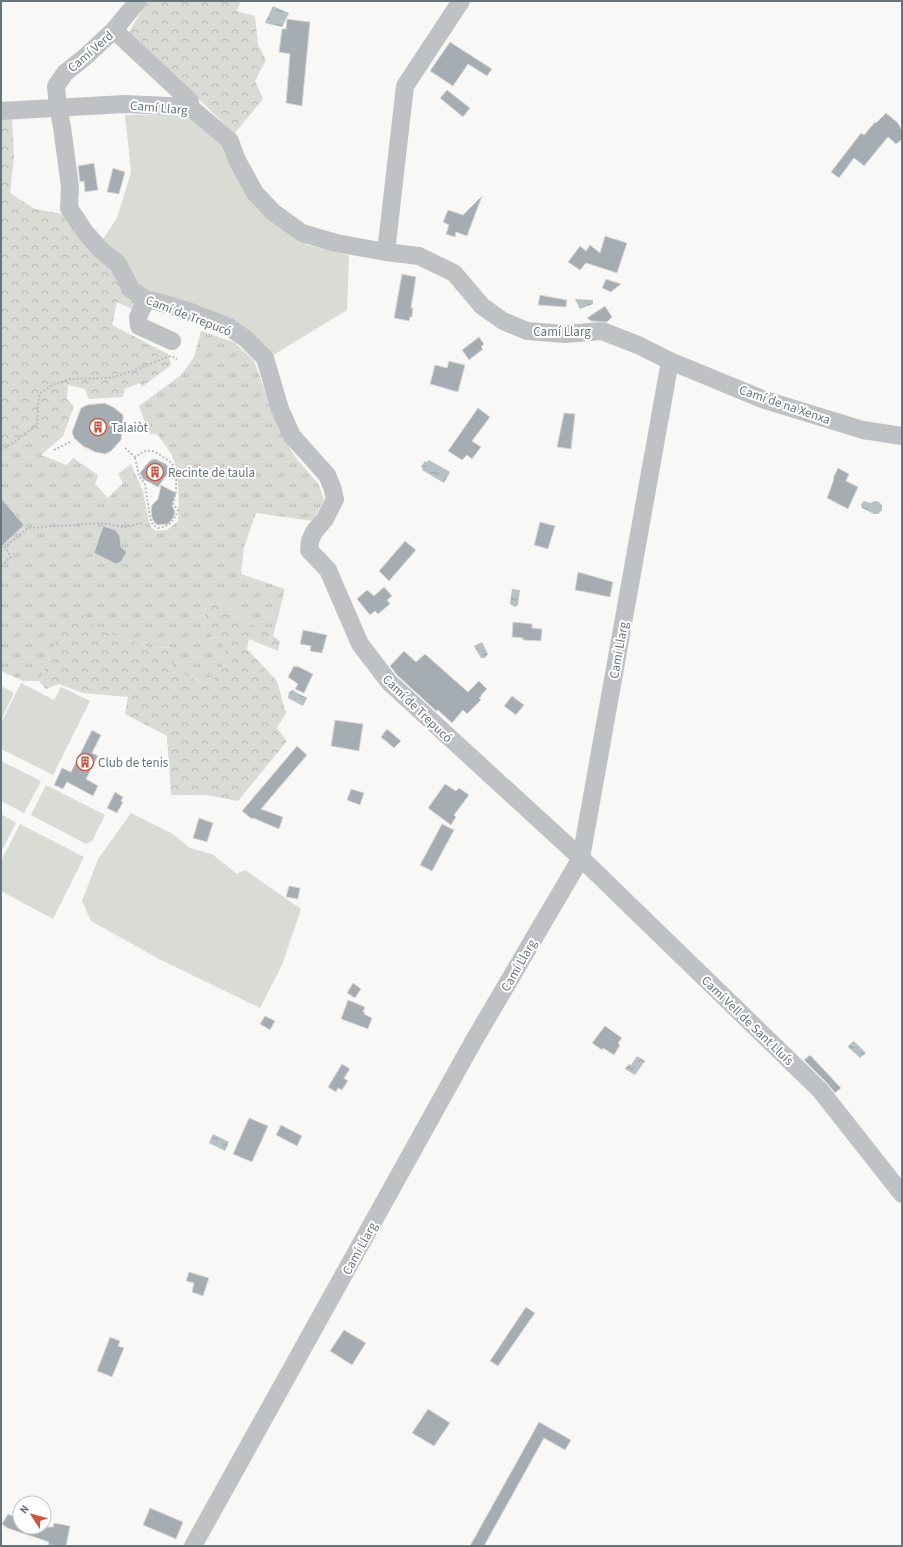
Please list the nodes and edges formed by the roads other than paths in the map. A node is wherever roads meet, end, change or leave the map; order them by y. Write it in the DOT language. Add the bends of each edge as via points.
graph roads {
  1 [pos="138,1"];
  2 [pos="461,1"];
  3 [pos="114,30"];
  4 [pos="58,107"];
  5 [pos="190,107"];
  6 [pos="1,111"];
  7 [pos="386,252"];
  8 [pos="146,300"];
  9 [pos="172,341"];
  10 [pos="670,362"];
  11 [pos="902,436"];
  12 [pos="581,858"];
  13 [pos="902,1194"];
  14 [pos="193,1546"];
  1 -- 3 [label="street, Camí Verd"];
  2 -- 7 [label="street" via="405,86"];
  3 -- 4 [label="street, Camí Verd" via="64,73 56,86"];
  3 -- 5 [label="street" via="190,101"];
  4 -- 5 [label="street, Camí Llarg" via="125,104"];
  4 -- 6 [label="street, Camí Llarg"];
  4 -- 8 [label="street, Camí de Trepucó" via="70,187 69,208 85,232 118,264 131,289"];
  5 -- 7 [label="street, Camí Llarg" via="230,141 255,193 273,212 302,233 336,243"];
  7 -- 10 [label="street, Camí Llarg" via="419,256 454,272 482,306 504,321 527,331 564,334 602,331 638,345"];
  8 -- 9 [label="street" via="138,317 138,326"];
  8 -- 12 [label="street, Camí de Trepucó" via="185,310 229,327 265,358 280,409 292,436 327,475 332,487 335,499 325,519 314,532 309,550 328,570 360,644 389,682"];
  10 -- 11 [label="street, Camí de na Xenxa" via="762,399 863,430"];
  10 -- 12 [label="street, Camí Llarg"];
  12 -- 13 [label="street, Camí Vell de Sant Lluís" via="820,1090"];
  12 -- 14 [label="street, Camí Llarg" via="473,1042"];
}
